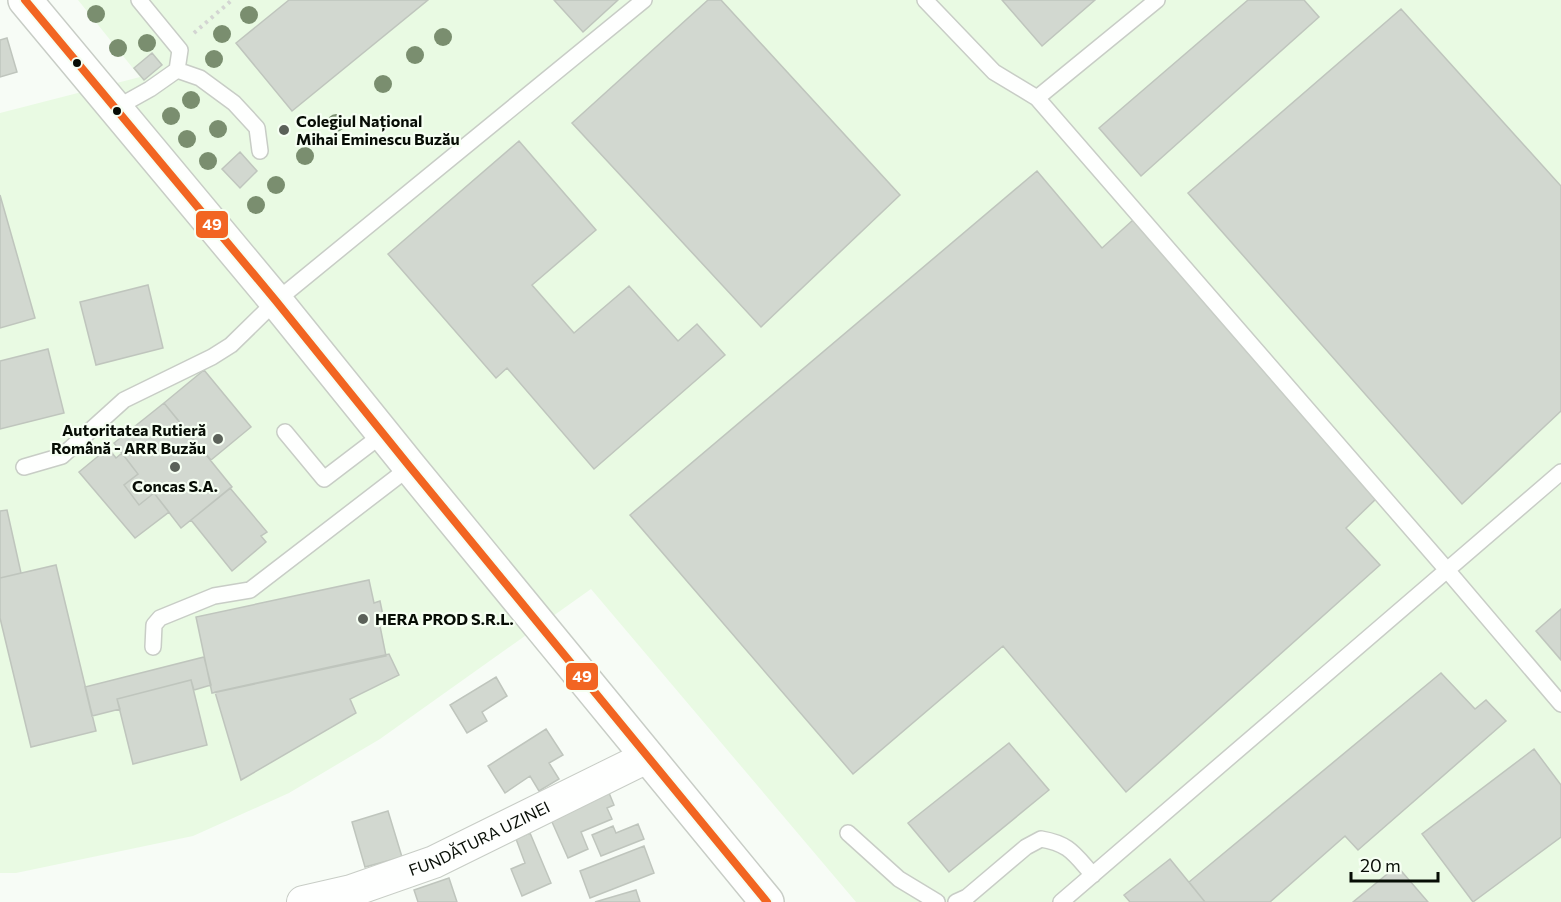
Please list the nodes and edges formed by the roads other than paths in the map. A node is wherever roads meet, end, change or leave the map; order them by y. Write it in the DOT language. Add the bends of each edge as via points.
graph roads {
  1 [pos="25,0"];
  2 [pos="139,0"];
  3 [pos="644,0"];
  4 [pos="925,0"];
  5 [pos="1157,0"];
  6 [pos="180,50"];
  7 [pos="177,70"];
  8 [pos="200,78"];
  9 [pos="1037,98"];
  10 [pos="116,108"];
  11 [pos="260,151"];
  12 [pos="276,301"];
  13 [pos="285,432"];
  14 [pos="383,434"];
  15 [pos="24,467"];
  16 [pos="410,467"];
  17 [pos="1561,472"];
  18 [pos="1447,570"];
  19 [pos="153,647"];
  20 [pos="1561,704"];
  21 [pos="647,757"];
  22 [pos="848,833"];
  23 [pos="1093,875"];
  24 [pos="303,902"];
  25 [pos="767,902"];
  26 [pos="937,902"];
  27 [pos="957,902"];
  28 [pos="1062,902"];
  1 -- 10 [label="main road"];
  2 -- 6 [label="lane"];
  3 -- 12 [label="lane"];
  4 -- 9 [label="lane" via="993,72"];
  5 -- 9 [label="lane"];
  6 -- 7 [label="lane"];
  6 -- 8 [label="lane"];
  7 -- 8 [label="lane"];
  7 -- 10 [label="lane"];
  8 -- 11 [label="lane" via="234,103 257,128"];
  9 -- 18 [label="lane"];
  10 -- 12 [label="main road"];
  12 -- 14 [label="main road"];
  12 -- 15 [label="lane" via="231,345 124,400 62,456"];
  13 -- 14 [label="lane" via="324,479"];
  14 -- 16 [label="main road"];
  16 -- 19 [label="lane" via="250,590 214,596 160,618 154,625"];
  16 -- 21 [label="main road"];
  17 -- 18 [label="lane"];
  18 -- 20 [label="lane"];
  18 -- 23 [label="lane"];
  21 -- 24 [label="street, FUNDĂTURA UZINEI" via="434,862 351,891"];
  21 -- 25 [label="main road"];
  22 -- 26 [label="lane" via="899,879"];
  23 -- 27 [label="lane" via="1068,847 1041,839"];
  23 -- 28 [label="lane"];
}
